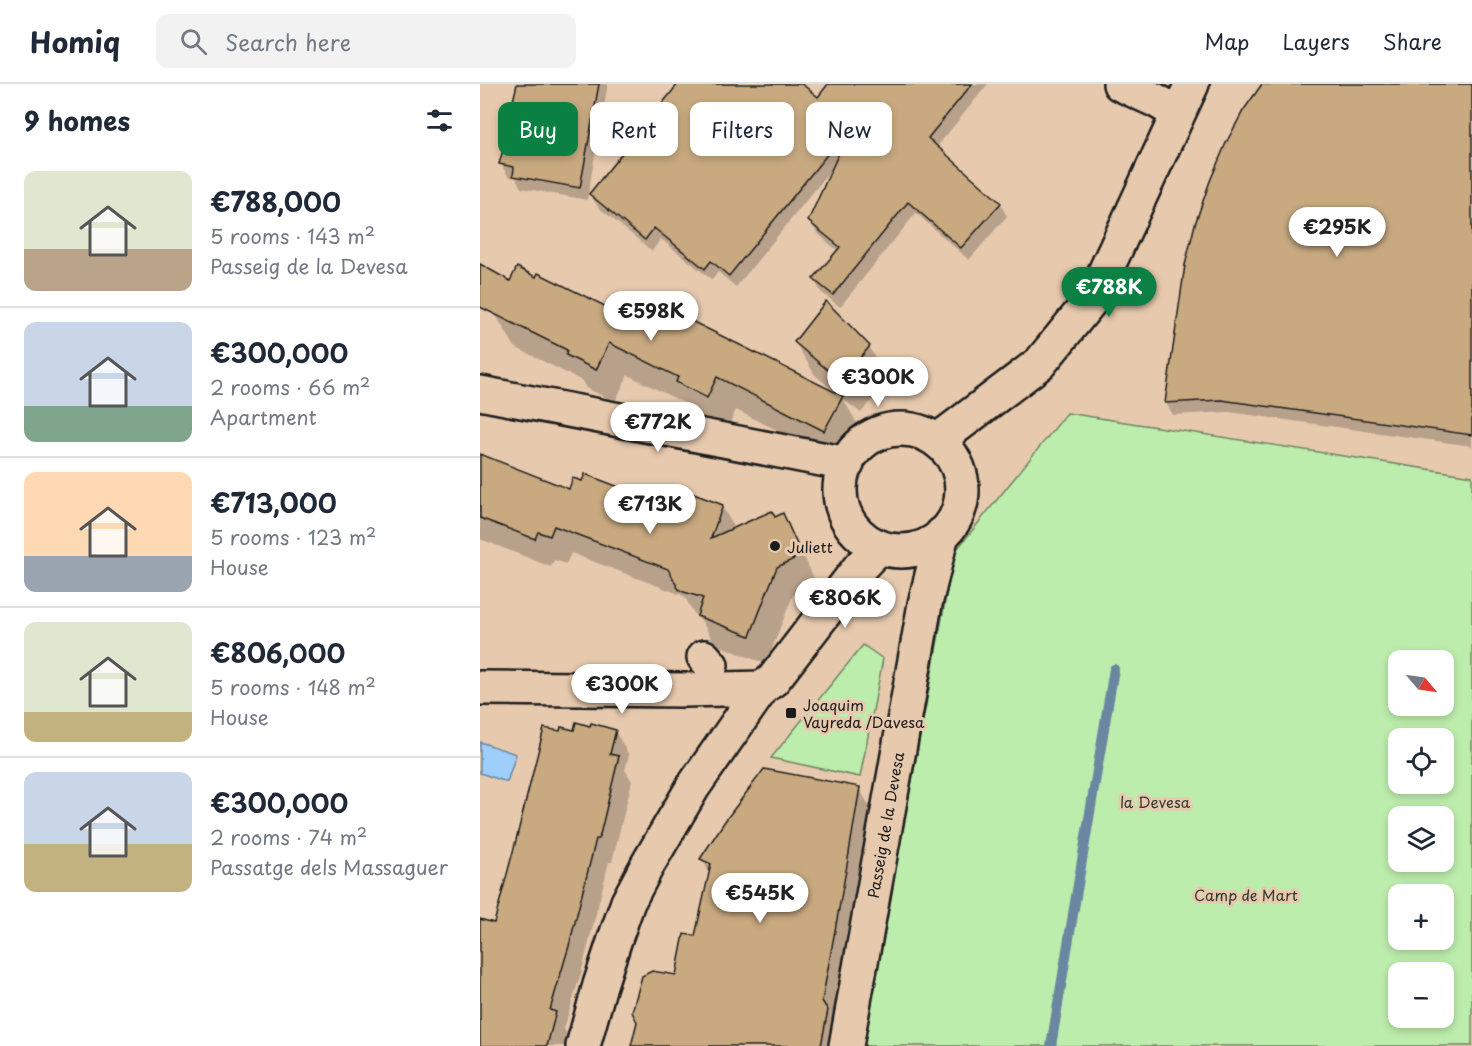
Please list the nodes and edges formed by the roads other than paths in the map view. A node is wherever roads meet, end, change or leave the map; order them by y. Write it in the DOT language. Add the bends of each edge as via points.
graph roads {
  1 [pos="1120,84"];
  2 [pos="1192,84"];
  3 [pos="1178,113"];
  4 [pos="480,393"];
  5 [pos="937,441"];
  6 [pos="847,464"];
  7 [pos="942,534"];
  8 [pos="879,547"];
  9 [pos="480,688"];
  10 [pos="762,688"];
  11 [pos="583,1046"];
  12 [pos="846,1046"];
  1 -- 3 [label="street"];
  2 -- 3 [label="street"];
  3 -- 5 [label="street" via="1093,298 1040,363"];
  4 -- 6 [label="street"];
  5 -- 6 [label="street" via="905,429 880,433 867,439 850,455"];
  5 -- 7 [label="street" via="952,456 962,490 954,520"];
  6 -- 8 [label="street" via="840,489 844,512 854,529"];
  7 -- 8 [label="street" via="920,548 902,551"];
  7 -- 12 [label="street, Passeig de la Devesa" via="925,604"];
  8 -- 10 [label="street" via="773,680"];
  9 -- 10 [label="street"];
  10 -- 11 [label="street" via="693,787 628,902"];
}
